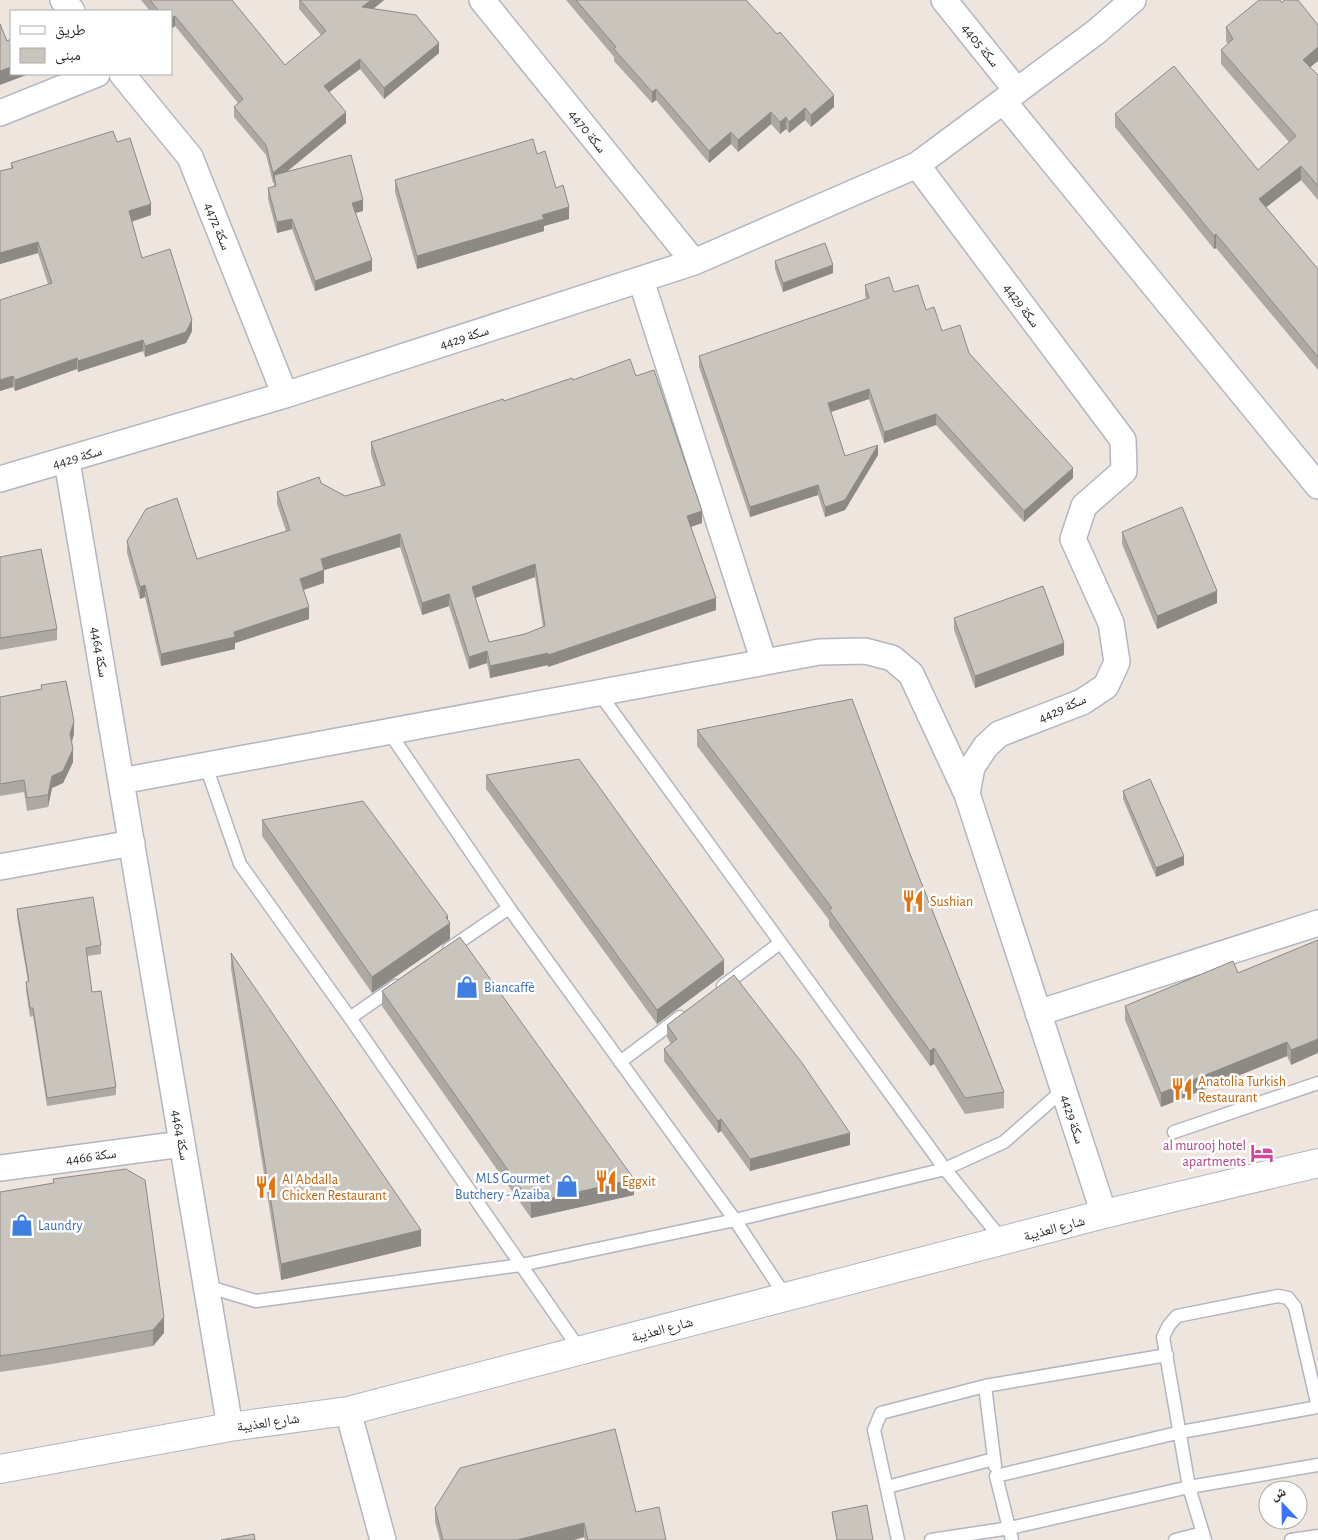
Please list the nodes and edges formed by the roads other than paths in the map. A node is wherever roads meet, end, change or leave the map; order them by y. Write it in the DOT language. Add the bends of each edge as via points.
graph roads {
  1 [pos="63,0"];
  2 [pos="482,0"];
  3 [pos="944,0"];
  4 [pos="1133,0"];
  5 [pos="71,10"];
  6 [pos="94,75"];
  7 [pos="123,75"];
  8 [pos="1010,96"];
  9 [pos="0,113"];
  10 [pos="917,164"];
  11 [pos="694,262"];
  12 [pos="641,280"];
  13 [pos="285,395"];
  14 [pos="67,461"];
  15 [pos="0,479"];
  16 [pos="1318,486"];
  17 [pos="764,662"];
  18 [pos="599,693"];
  19 [pos="389,732"];
  20 [pos="206,766"];
  21 [pos="121,782"];
  22 [pos="967,794"];
  23 [pos="132,843"];
  24 [pos="0,867"];
  25 [pos="509,908"];
  26 [pos="1318,923"];
  27 [pos="780,943"];
  28 [pos="437,958"];
  29 [pos="406,979"];
  30 [pos="708,996"];
  31 [pos="692,1008"];
  32 [pos="1038,1013"];
  33 [pos="350,1018"];
  34 [pos="620,1062"];
  35 [pos="1318,1083"];
  36 [pos="1064,1090"];
  37 [pos="1174,1132"];
  38 [pos="182,1144"];
  39 [pos="1318,1163"];
  40 [pos="0,1168"];
  41 [pos="945,1169"];
  42 [pos="1104,1214"];
  43 [pos="735,1220"];
  44 [pos="1003,1241"];
  45 [pos="522,1265"];
  46 [pos="206,1286"];
  47 [pos="786,1297"];
  48 [pos="580,1350"];
  49 [pos="1167,1355"];
  50 [pos="985,1386"];
  51 [pos="1316,1388"];
  52 [pos="1318,1407"];
  53 [pos="348,1411"];
  54 [pos="230,1427"];
  55 [pos="1181,1432"];
  56 [pos="994,1459"];
  57 [pos="1318,1465"];
  58 [pos="0,1469"];
  59 [pos="996,1476"];
  60 [pos="887,1487"];
  61 [pos="1189,1487"];
  62 [pos="1011,1534"];
  63 [pos="1318,1536"];
  64 [pos="1204,1537"];
  65 [pos="384,1540"];
  66 [pos="898,1540"];
  67 [pos="931,1540"];
  68 [pos="1175,1540"];
  69 [pos="1297,1540"];
  1 -- 5 [label="street"];
  2 -- 11 [label="street, سكة 4470"];
  3 -- 8 [label="street, سكة 4405"];
  4 -- 8 [label="street, سكة 4429"];
  6 -- 9 [label="street"];
  7 -- 13 [label="street, سكة 4472" via="190,156"];
  8 -- 10 [label="street, سكة 4429"];
  8 -- 16 [label="street, سكة 4405"];
  10 -- 11 [label="street, سكة 4429"];
  10 -- 22 [label="street, سكة 4429" via="1124,440 1124,471 1084,506 1072,539 1111,623 1116,662 1106,686 1082,702 999,734 972,767"];
  11 -- 12 [label="street, سكة 4429"];
  12 -- 13 [label="street, سكة 4429"];
  12 -- 17 [label="street"];
  13 -- 14 [label="street, سكة 4429"];
  14 -- 15 [label="street, سكة 4429"];
  14 -- 21 [label="street, سكة 4464"];
  17 -- 18 [label="street"];
  17 -- 22 [label="street" via="819,652 865,651 892,658 911,674"];
  18 -- 19 [label="street"];
  18 -- 27 [label="lane"];
  19 -- 20 [label="street"];
  19 -- 25 [label="lane"];
  20 -- 21 [label="street"];
  20 -- 33 [label="lane" via="240,864"];
  21 -- 23 [label="street, سكة 4464"];
  22 -- 32 [label="street, سكة 4429"];
  23 -- 24 [label="street"];
  23 -- 38 [label="street, سكة 4464"];
  25 -- 28 [label="lane"];
  25 -- 34 [label="lane"];
  26 -- 32 [label="street"];
  27 -- 30 [label="lane"];
  27 -- 41 [label="lane"];
  29 -- 33 [label="lane"];
  31 -- 34 [label="lane"];
  32 -- 36 [label="street, سكة 4429"];
  33 -- 45 [label="lane"];
  34 -- 43 [label="lane"];
  35 -- 37 [label="lane"];
  36 -- 41 [label="lane" via="1004,1142"];
  36 -- 42 [label="street, سكة 4429"];
  38 -- 40 [label="street, سكة 4466"];
  38 -- 46 [label="street, سكة 4464"];
  39 -- 42 [label="street, شارع العذيبة"];
  41 -- 43 [label="lane"];
  41 -- 44 [label="lane"];
  42 -- 44 [label="street, شارع العذيبة"];
  43 -- 45 [label="lane"];
  43 -- 47 [label="lane"];
  44 -- 47 [label="street, شارع العذيبة"];
  45 -- 46 [label="lane" via="256,1301"];
  45 -- 48 [label="lane"];
  46 -- 54 [label="street, سكة 4464"];
  47 -- 48 [label="street, شارع العذيبة"];
  48 -- 53 [label="street, شارع العذيبة"];
  49 -- 50 [label="lane"];
  49 -- 51 [label="lane" via="1163,1337 1177,1316 1278,1296 1288,1298 1295,1307"];
  49 -- 55 [label="lane"];
  50 -- 56 [label="lane"];
  50 -- 60 [label="lane" via="881,1413 874,1430"];
  51 -- 52 [label="lane"];
  52 -- 55 [label="lane"];
  53 -- 54 [label="street, شارع العذيبة"];
  53 -- 65 [label="street"];
  54 -- 58 [label="street, شارع العذيبة"];
  55 -- 59 [label="lane"];
  55 -- 61 [label="lane"];
  56 -- 59 [label="lane"];
  56 -- 60 [label="lane"];
  57 -- 61 [label="lane"];
  59 -- 62 [label="lane"];
  60 -- 66 [label="lane"];
  61 -- 62 [label="lane"];
  61 -- 64 [label="lane"];
  62 -- 67 [label="lane"];
  63 -- 69 [label="lane"];
  64 -- 68 [label="lane"];
}
